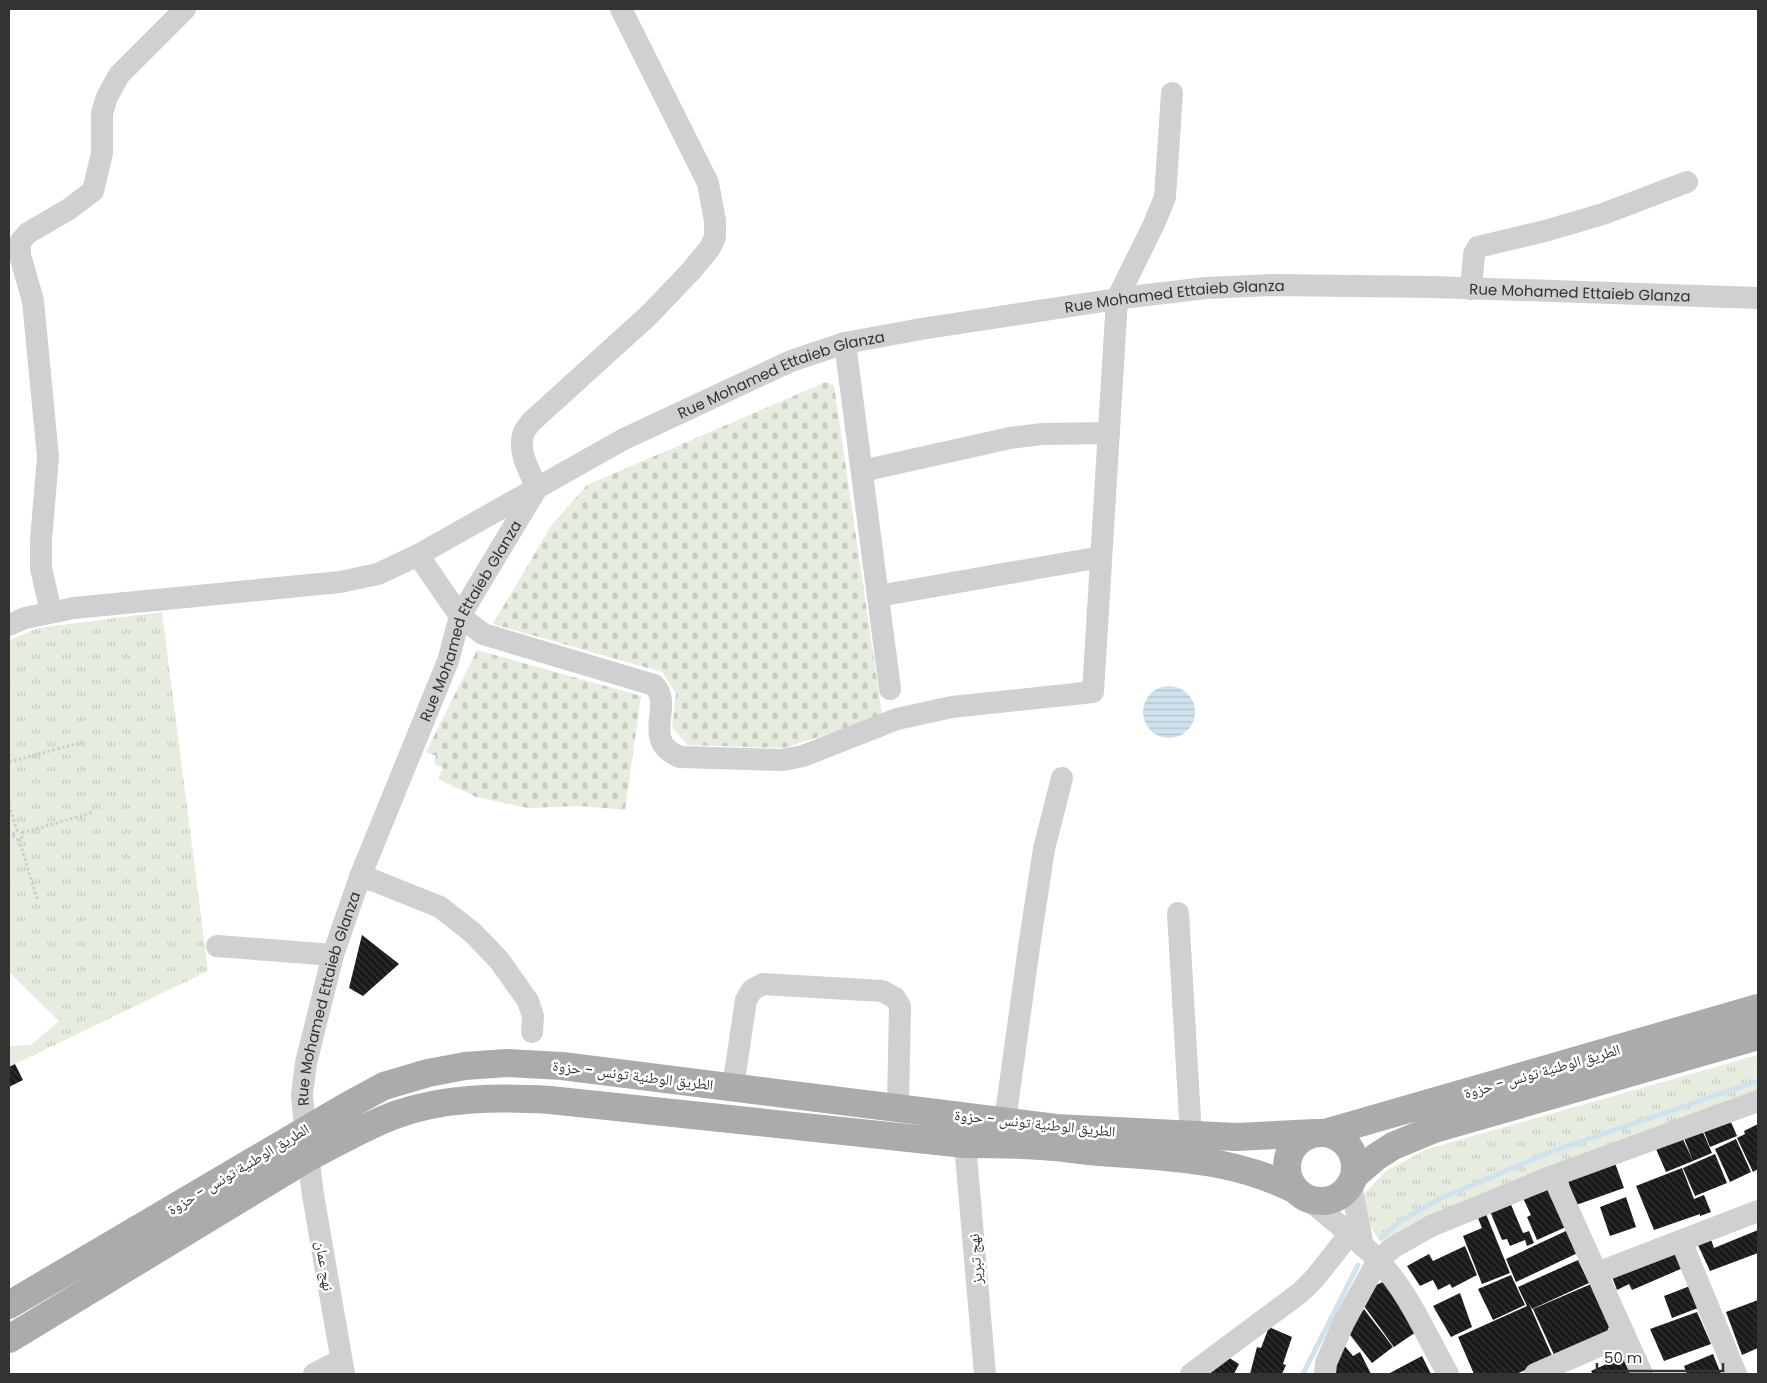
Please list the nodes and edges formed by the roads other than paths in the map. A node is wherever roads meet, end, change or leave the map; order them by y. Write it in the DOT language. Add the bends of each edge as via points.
graph roads {
  1 [pos="185,9"];
  2 [pos="621,9"];
  3 [pos="1172,94"];
  4 [pos="1687,182"];
  5 [pos="1471,289"];
  6 [pos="1758,298"];
  7 [pos="1117,299"];
  8 [pos="845,342"];
  9 [pos="1109,433"];
  10 [pos="862,471"];
  11 [pos="537,488"];
  12 [pos="418,555"];
  13 [pos="1101,557"];
  14 [pos="878,596"];
  15 [pos="51,612"];
  16 [pos="460,616"];
  17 [pos="9,625"];
  18 [pos="890,690"];
  19 [pos="1062,778"];
  20 [pos="360,877"];
  21 [pos="1178,913"];
  22 [pos="217,946"];
  23 [pos="333,955"];
  24 [pos="1758,1008"];
  25 [pos="532,1032"];
  26 [pos="1758,1036"];
  27 [pos="1606,1053"];
  28 [pos="1614,1078"];
  29 [pos="733,1087"];
  30 [pos="1758,1101"];
  31 [pos="898,1108"];
  32 [pos="1005,1120"];
  33 [pos="305,1129"];
  34 [pos="1320,1133"];
  35 [pos="1191,1136"];
  36 [pos="1054,1137"];
  37 [pos="965,1144"];
  38 [pos="309,1157"];
  39 [pos="1553,1176"];
  40 [pos="1352,1181"];
  41 [pos="1302,1194"];
  42 [pos="1758,1211"];
  43 [pos="1681,1241"];
  44 [pos="1364,1247"];
  45 [pos="1597,1273"];
  46 [pos="9,1304"];
  47 [pos="1624,1335"];
  48 [pos="9,1339"];
  49 [pos="342,1367"];
  50 [pos="314,1374"];
  51 [pos="985,1374"];
  52 [pos="1190,1374"];
  53 [pos="1325,1374"];
  54 [pos="1448,1374"];
  55 [pos="1535,1374"];
  56 [pos="1642,1374"];
  57 [pos="1736,1374"];
  1 -- 15 [label="street" via="119,75 107,97 102,113 102,153 92,191 28,233 20,242 20,256 33,301 48,457 40,568"];
  2 -- 11 [label="street" via="708,183 715,220 714,237 692,272 531,422 523,434 522,444"];
  3 -- 7 [label="street" via="1165,197"];
  4 -- 5 [label="street" via="1603,214 1478,248 1474,254"];
  5 -- 6 [label="street, Rue Mohamed Ettaieb Glanza"];
  5 -- 7 [label="street, Rue Mohamed Ettaieb Glanza" via="1272,285 1206,288"];
  7 -- 8 [label="street, Rue Mohamed Ettaieb Glanza"];
  7 -- 9 [label="street"];
  8 -- 10 [label="street"];
  8 -- 11 [label="street, Rue Mohamed Ettaieb Glanza" via="791,361 624,439"];
  9 -- 10 [label="street" via="1010,438"];
  9 -- 13 [label="street"];
  10 -- 14 [label="street"];
  11 -- 12 [label="street"];
  11 -- 16 [label="street, Rue Mohamed Ettaieb Glanza"];
  12 -- 15 [label="street" via="378,574 340,582"];
  12 -- 16 [label="street"];
  13 -- 14 [label="street"];
  13 -- 16 [label="street" via="1093,692 952,707 906,717 803,756 784,760 690,758 672,754 660,740 660,698 654,685 484,634"];
  14 -- 18 [label="street"];
  15 -- 17 [label="street"];
  16 -- 20 [label="street, Rue Mohamed Ettaieb Glanza" via="448,661"];
  19 -- 32 [label="street" via="1044,849"];
  20 -- 23 [label="street, Rue Mohamed Ettaieb Glanza"];
  20 -- 25 [label="street" via="375,880 440,908 473,933 499,960 528,1001 533,1016"];
  21 -- 35 [label="street"];
  22 -- 23 [label="street"];
  23 -- 33 [label="street, Rue Mohamed Ettaieb Glanza" via="306,1064 302,1094"];
  24 -- 27 [label="main road, الطريق الوطنية تونس - حزوة"];
  26 -- 28 [label="main road, الطريق الوطنية تونس - حزوة"];
  27 -- 28 [label="main road"];
  27 -- 34 [label="main road, الطريق الوطنية تونس - حزوة"];
  28 -- 40 [label="main road, الطريق الوطنية تونس - حزوة" via="1434,1129 1393,1146 1376,1157"];
  29 -- 31 [label="main road, الطريق الوطنية تونس - حزوة"];
  29 -- 31 [label="street" via="746,1000 752,990 763,984 882,991 895,998 900,1006"];
  29 -- 33 [label="main road, الطريق الوطنية تونس - حزوة" via="507,1062 465,1066 384,1086"];
  30 -- 39 [label="street"];
  31 -- 32 [label="main road, الطريق الوطنية تونس - حزوة"];
  32 -- 36 [label="main road, الطريق الوطنية تونس - حزوة"];
  33 -- 38 [label="street, Rue Mohamed Ettaieb Glanza"];
  33 -- 46 [label="main road, الطريق الوطنية تونس - حزوة"];
  34 -- 35 [label="main road, الطريق الوطنية تونس - حزوة"];
  34 -- 40 [label="main road" via="1336,1136 1346,1143 1356,1164"];
  34 -- 41 [label="main road" via="1297,1143 1288,1161 1290,1181"];
  35 -- 36 [label="main road, الطريق الوطنية تونس - حزوة"];
  36 -- 37 [label="main road, الطريق الوطنية تونس - حزوة" via="1006,1144"];
  36 -- 41 [label="main road, الطريق الوطنية تونس - حزوة" via="1226,1164 1275,1179"];
  37 -- 38 [label="main road, الطريق الوطنية تونس - حزوة" via="505,1098 444,1103 395,1115"];
  37 -- 51 [label="street, نهج تبريز"];
  38 -- 48 [label="main road, الطريق الوطنية تونس - حزوة"];
  38 -- 49 [label="street, نهج عمان"];
  39 -- 44 [label="street" via="1431,1226 1394,1247"];
  39 -- 45 [label="street"];
  40 -- 41 [label="main road" via="1344,1192 1327,1201"];
  40 -- 44 [label="street"];
  41 -- 44 [label="street"];
  42 -- 43 [label="street"];
  43 -- 45 [label="street"];
  43 -- 57 [label="street"];
  44 -- 52 [label="street" via="1315,1278 1282,1308"];
  44 -- 53 [label="street" via="1343,1324 1326,1363"];
  44 -- 54 [label="street" via="1404,1294"];
  45 -- 47 [label="street"];
  47 -- 55 [label="street"];
  47 -- 56 [label="street"];
  49 -- 50 [label="street"];
}
